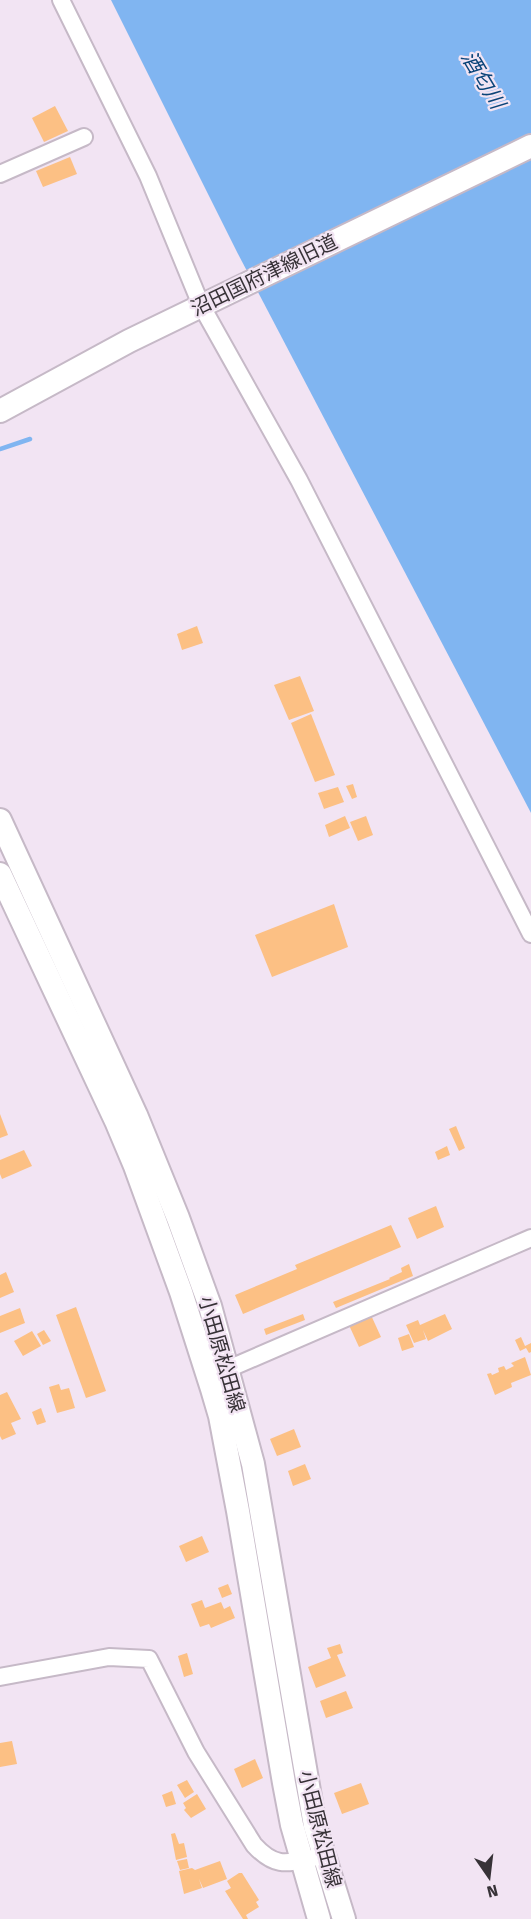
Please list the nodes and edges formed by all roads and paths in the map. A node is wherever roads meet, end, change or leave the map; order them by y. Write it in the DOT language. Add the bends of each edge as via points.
graph roads {
  1 [pos="61,0"];
  2 [pos="84,137"];
  3 [pos="531,146"];
  4 [pos="0,174"];
  5 [pos="201,305"];
  6 [pos="0,411"];
  7 [pos="0,820"];
  8 [pos="0,874"];
  9 [pos="531,934"];
  10 [pos="531,1238"];
  11 [pos="228,1369"];
  12 [pos="0,1677"];
  13 [pos="313,1858"];
  14 [pos="319,1919"];
  15 [pos="344,1919"];
  1 -- 5 [label="street" via="148,176"];
  2 -- 4 [label="street"];
  3 -- 5 [label="main road, 沼田国府津線旧道"];
  5 -- 6 [label="main road, 沼田国府津線旧道"];
  5 -- 9 [label="street" via="299,480"];
  7 -- 11 [label="main road, 小田原松田線" via="136,1115 210,1306"];
  8 -- 13 [label="main road, 小田原松田線" via="131,1157 212,1389 238,1511 284,1783"];
  10 -- 11 [label="street"];
  11 -- 13 [label="main road, 小田原松田線" via="253,1464 315,1826"];
  12 -- 13 [label="street" via="110,1657 149,1659 196,1752 263,1856 289,1863"];
  13 -- 14 [label="main road, 小田原松田線"];
  13 -- 15 [label="main road, 小田原松田線"];
}
